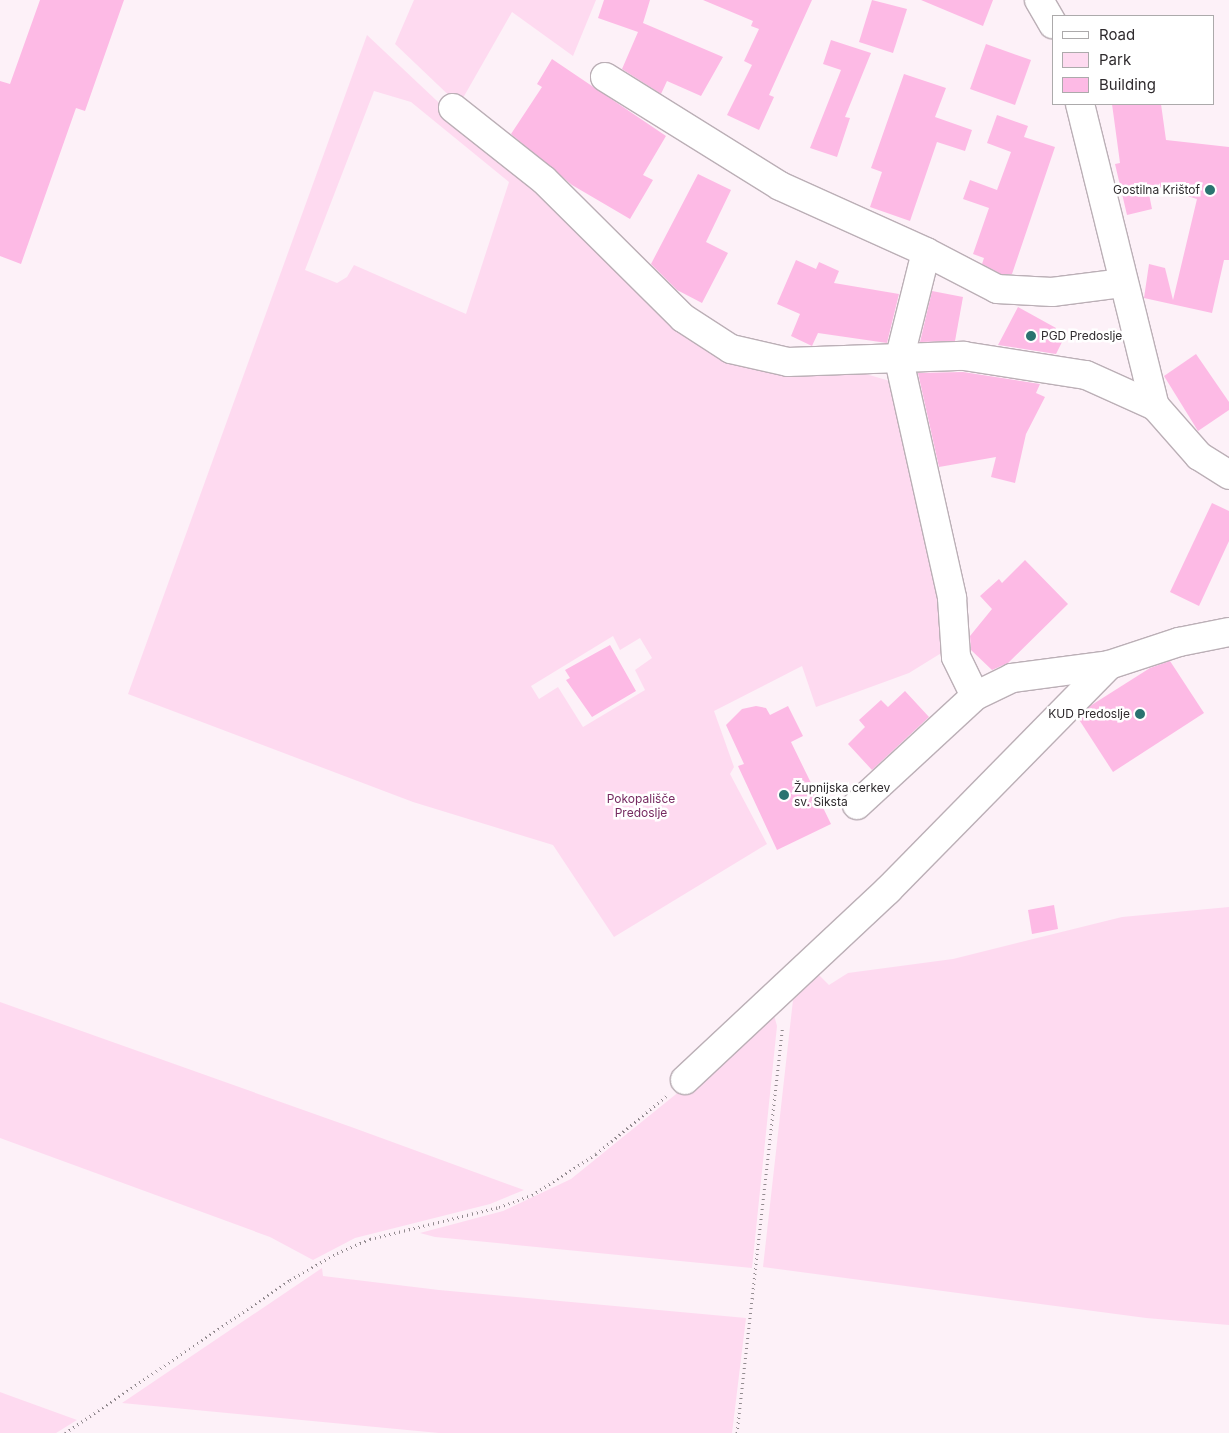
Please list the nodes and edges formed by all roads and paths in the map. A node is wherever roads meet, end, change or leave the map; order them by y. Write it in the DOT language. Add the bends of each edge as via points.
graph roads {
  1 [pos="1039,0"];
  2 [pos="1052,22"];
  3 [pos="605,77"];
  4 [pos="1080,105"];
  5 [pos="453,108"];
  6 [pos="926,252"];
  7 [pos="1123,283"];
  8 [pos="899,360"];
  9 [pos="1155,406"];
  10 [pos="1229,475"];
  11 [pos="1229,632"];
  12 [pos="1109,665"];
  13 [pos="975,696"];
  14 [pos="857,805"];
  15 [pos="783,1022"];
  16 [pos="685,1080"];
  17 [pos="65,1433"];
  18 [pos="737,1433"];
  1 -- 2 [label="street"];
  3 -- 6 [label="street" via="780,186"];
  4 -- 7 [label="street"];
  5 -- 8 [label="street" via="544,180 683,318 731,349 788,362"];
  6 -- 7 [label="street" via="997,289 1052,292"];
  6 -- 8 [label="street"];
  7 -- 9 [label="street"];
  8 -- 9 [label="street" via="964,356 1086,375"];
  8 -- 13 [label="street" via="952,598 956,657"];
  9 -- 10 [label="street" via="1199,456"];
  11 -- 12 [label="street" via="1178,642"];
  12 -- 13 [label="street" via="1012,678"];
  12 -- 16 [label="street" via="888,890"];
  13 -- 14 [label="street"];
  15 -- 18 [label="path"];
  16 -- 17 [label="path" via="562,1178 499,1207 370,1239 338,1254 290,1280"];
}
